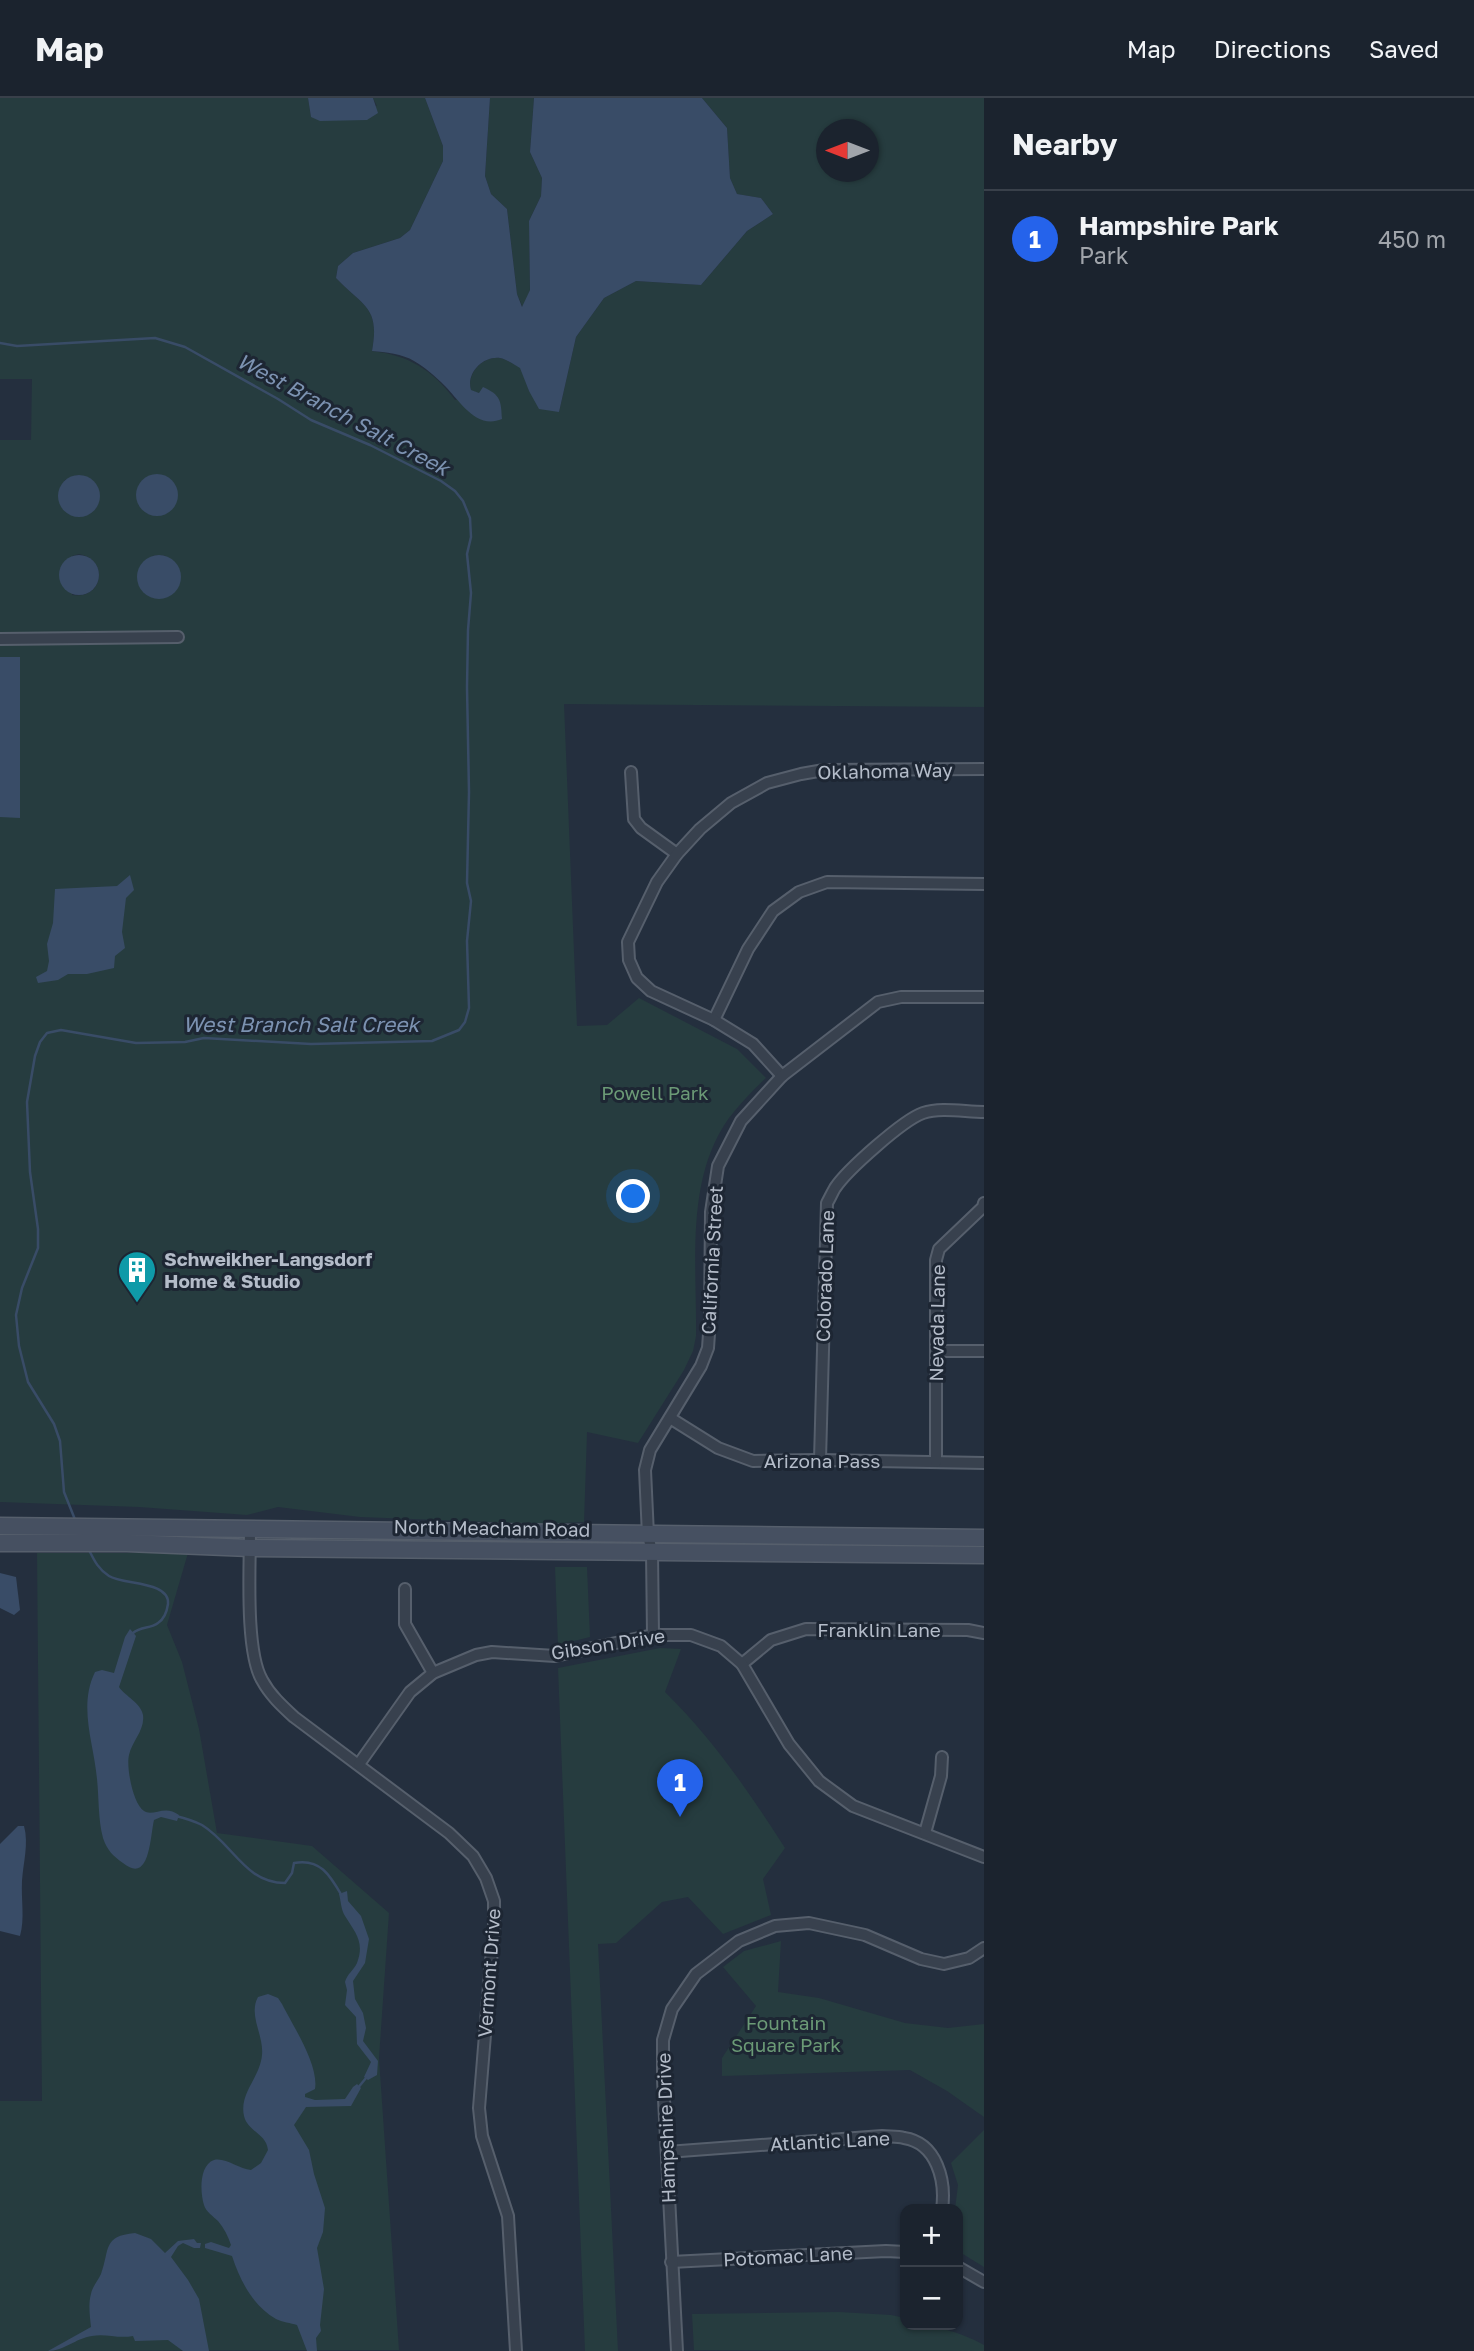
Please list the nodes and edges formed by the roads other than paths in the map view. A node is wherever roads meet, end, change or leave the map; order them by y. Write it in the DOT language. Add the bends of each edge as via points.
graph roads {
  1 [pos="178,637"];
  2 [pos="0,639"];
  3 [pos="984,769"];
  4 [pos="631,772"];
  5 [pos="677,854"];
  6 [pos="984,884"];
  7 [pos="984,998"];
  8 [pos="713,1020"];
  9 [pos="782,1076"];
  10 [pos="984,1112"];
  11 [pos="984,1203"];
  12 [pos="936,1351"];
  13 [pos="984,1351"];
  14 [pos="670,1418"];
  15 [pos="820,1460"];
  16 [pos="936,1462"];
  17 [pos="984,1463"];
  18 [pos="0,1526"];
  19 [pos="250,1530"];
  20 [pos="984,1538"];
  21 [pos="0,1543"];
  22 [pos="650,1543"];
  23 [pos="250,1548"];
  24 [pos="984,1555"];
  25 [pos="405,1589"];
  26 [pos="984,1633"];
  27 [pos="653,1635"];
  28 [pos="742,1664"];
  29 [pos="433,1673"];
  30 [pos="942,1757"];
  31 [pos="359,1764"];
  32 [pos="925,1833"];
  33 [pos="984,1857"];
  34 [pos="984,1948"];
  35 [pos="667,2152"];
  36 [pos="943,2204"];
  37 [pos="900,2252"];
  38 [pos="671,2262"];
  39 [pos="963,2270"];
  40 [pos="984,2282"];
  41 [pos="516,2351"];
  42 [pos="677,2351"];
  1 -- 2 [label="street"];
  3 -- 5 [label="street, Oklahoma Way" via="824,770 767,783 731,803"];
  4 -- 5 [label="street" via="634,819"];
  5 -- 8 [label="street, Oklahoma Way" via="657,882 628,942 629,960 636,978 651,991"];
  6 -- 8 [label="street" via="827,882 799,892 773,911 748,949"];
  7 -- 9 [label="street, California Street" via="901,997 877,1002"];
  8 -- 9 [label="street" via="753,1044"];
  9 -- 14 [label="street, California Street" via="741,1121 718,1167 711,1212 708,1348"];
  10 -- 15 [label="street, Colorado Lane" via="937,1111 907,1122 836,1187 827,1203"];
  11 -- 12 [label="street, Nevada Lane" via="939,1249"];
  12 -- 13 [label="street"];
  12 -- 16 [label="street, Nevada Lane"];
  14 -- 15 [label="street, Arizona Pass" via="718,1448 753,1461"];
  14 -- 22 [label="street, California Street" via="650,1450 645,1470"];
  15 -- 16 [label="street, Arizona Pass"];
  16 -- 17 [label="street, Arizona Pass"];
  18 -- 19 [label="main road, North Meacham Road"];
  19 -- 22 [label="main road, North Meacham Road"];
  19 -- 23 [label="street, Vermont Drive"];
  20 -- 22 [label="main road, North Meacham Road"];
  21 -- 23 [label="main road, North Meacham Road"];
  22 -- 23 [label="main road, North Meacham Road"];
  22 -- 24 [label="main road, North Meacham Road"];
  22 -- 27 [label="street, California Street"];
  23 -- 31 [label="street, Vermont Drive" via="253,1658 261,1679 294,1717"];
  25 -- 29 [label="street" via="405,1624"];
  26 -- 28 [label="street, Franklin Lane" via="806,1629 771,1640"];
  27 -- 28 [label="street, Gibson Drive" via="705,1639"];
  27 -- 29 [label="street, Gibson Drive" via="555,1656 484,1653"];
  28 -- 32 [label="street, Gibson Drive" via="789,1744 819,1781 853,1806"];
  29 -- 31 [label="street, Gibson Drive" via="410,1692"];
  30 -- 32 [label="street"];
  31 -- 41 [label="street, Vermont Drive" via="473,1856 494,1901 479,2108 482,2136 508,2216"];
  32 -- 33 [label="street, Gibson Drive"];
  34 -- 35 [label="street, Hampshire Drive" via="969,1958 944,1964 865,1935 809,1923 775,1926 739,1941 696,1975 672,2009 663,2040"];
  35 -- 36 [label="street, Atlantic Lane" via="907,2138 926,2148 938,2165"];
  35 -- 38 [label="street, Hampshire Drive"];
  37 -- 38 [label="street, Potomac Lane"];
  38 -- 42 [label="street, Hampshire Drive"];
  39 -- 40 [label="street"];
}
